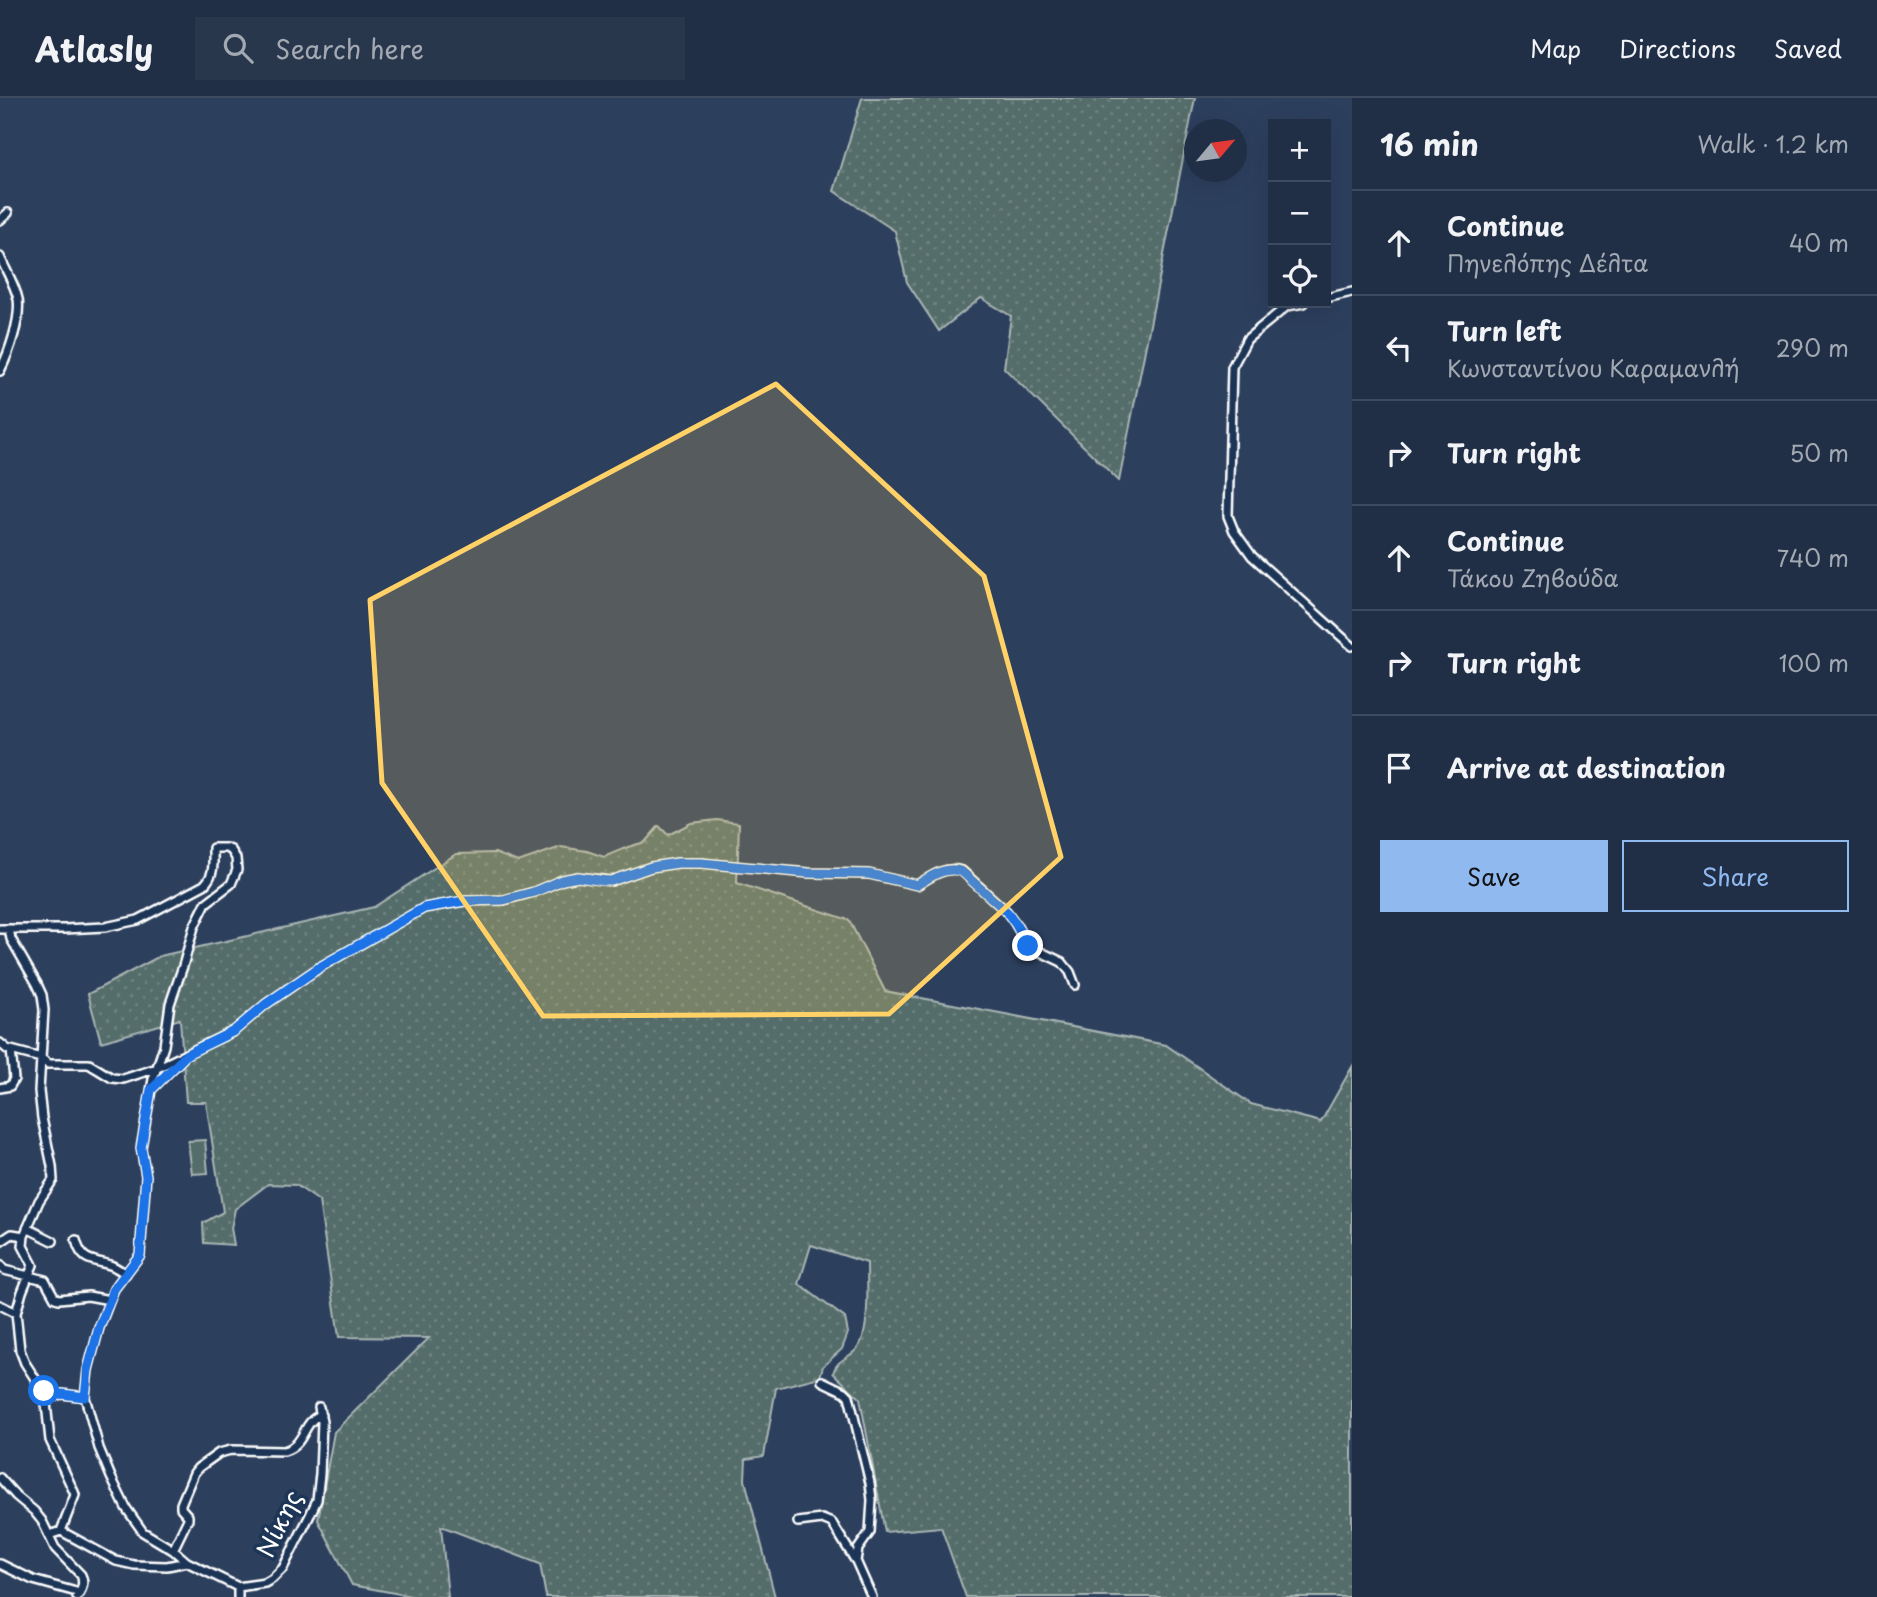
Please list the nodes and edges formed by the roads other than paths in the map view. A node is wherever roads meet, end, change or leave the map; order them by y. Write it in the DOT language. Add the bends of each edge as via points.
graph roads {
  1 [pos="8,213"];
  2 [pos="0,220"];
  3 [pos="0,257"];
  4 [pos="1352,292"];
  5 [pos="1331,297"];
  6 [pos="1285,308"];
  7 [pos="0,371"];
  8 [pos="1352,646"];
  9 [pos="0,929"];
  10 [pos="9,929"];
  11 [pos="1075,985"];
  12 [pos="0,1042"];
  13 [pos="11,1050"];
  14 [pos="187,1054"];
  15 [pos="41,1058"];
  16 [pos="157,1068"];
  17 [pos="0,1088"];
  18 [pos="151,1090"];
  19 [pos="26,1232"];
  20 [pos="76,1240"];
  21 [pos="53,1241"];
  22 [pos="0,1242"];
  23 [pos="0,1265"];
  24 [pos="126,1274"];
  25 [pos="28,1275"];
  26 [pos="110,1300"];
  27 [pos="0,1306"];
  28 [pos="16,1313"];
  29 [pos="822,1381"];
  30 [pos="85,1397"];
  31 [pos="47,1398"];
  32 [pos="0,1478"];
  33 [pos="798,1522"];
  34 [pos="61,1531"];
  35 [pos="49,1535"];
  36 [pos="173,1550"];
  37 [pos="856,1561"];
  38 [pos="187,1562"];
  39 [pos="0,1564"];
  40 [pos="238,1587"];
  41 [pos="78,1595"];
  42 [pos="238,1597"];
  43 [pos="872,1597"];
  1 -- 2 [label="street"];
  3 -- 7 [label="street" via="19,311"];
  4 -- 5 [label="street"];
  6 -- 8 [label="street" via="1247,339 1232,367 1228,516 1252,556"];
  9 -- 10 [label="street"];
  10 -- 15 [label="street" via="43,1000"];
  10 -- 16 [label="street" via="91,928 138,920 204,886 213,870 213,848 231,850 237,870 231,884 206,902 194,927 170,1004"];
  11 -- 14 [label="street" via="1062,962 1028,946 1007,912 955,869 917,885 869,874 678,863 611,881 578,877 503,900 424,908 320,967 234,1031"];
  12 -- 13 [label="street"];
  13 -- 15 [label="street"];
  13 -- 17 [label="street" via="14,1079 10,1086"];
  14 -- 16 [label="street"];
  14 -- 18 [label="street"];
  15 -- 16 [label="street" via="51,1064 89,1064 118,1080"];
  15 -- 19 [label="street" via="39,1098 53,1180"];
  16 -- 18 [label="street"];
  18 -- 24 [label="street" via="141,1148 146,1176 140,1255"];
  19 -- 21 [label="street"];
  19 -- 22 [label="street"];
  19 -- 25 [label="street" via="25,1252 33,1262"];
  20 -- 24 [label="street" via="89,1260"];
  23 -- 25 [label="street"];
  24 -- 26 [label="street"];
  25 -- 26 [label="street" via="45,1280 55,1298"];
  25 -- 28 [label="street"];
  26 -- 30 [label="street" via="96,1338"];
  27 -- 28 [label="street"];
  28 -- 31 [label="street" via="23,1359"];
  29 -- 37 [label="street" via="849,1396 870,1483 870,1532"];
  30 -- 31 [label="street" via="62,1394"];
  30 -- 36 [label="street" via="99,1448 126,1508 143,1532"];
  31 -- 34 [label="street" via="50,1440 75,1495"];
  32 -- 35 [label="street" via="34,1511"];
  33 -- 37 [label="street" via="822,1519 832,1523"];
  34 -- 35 [label="street"];
  34 -- 38 [label="street" via="116,1561 167,1566"];
  35 -- 41 [label="street" via="82,1576"];
  36 -- 38 [label="street"];
  36 -- 40 [label="street, Νίκης" via="188,1519 181,1504 198,1468 225,1451 290,1450 320,1411 323,1437 317,1500 282,1568 265,1583"];
  37 -- 43 [label="street"];
  38 -- 40 [label="street"];
  39 -- 41 [label="street"];
  40 -- 42 [label="street"];
}
